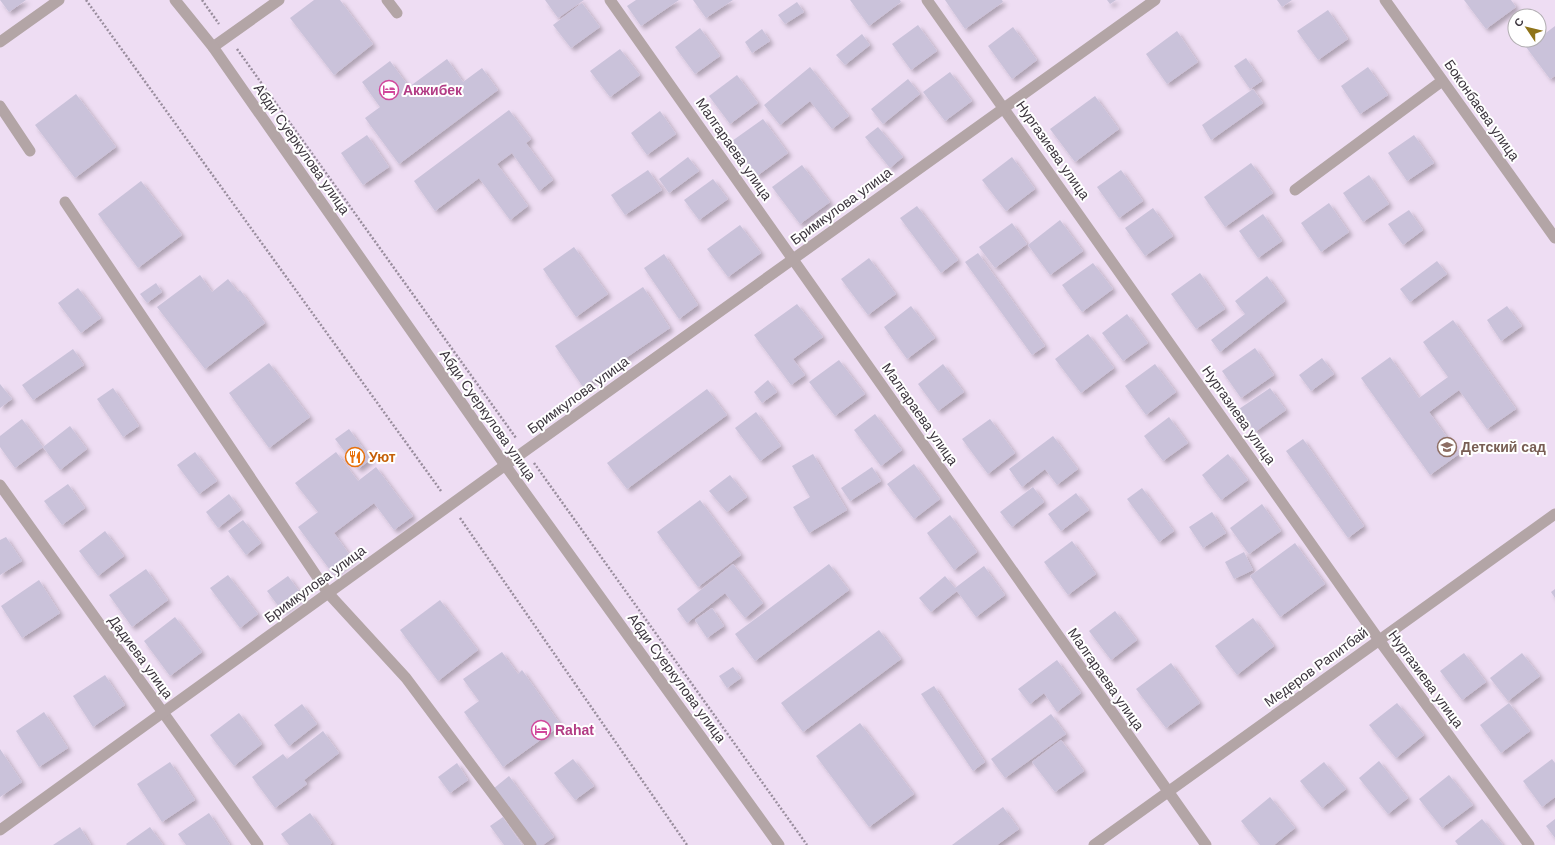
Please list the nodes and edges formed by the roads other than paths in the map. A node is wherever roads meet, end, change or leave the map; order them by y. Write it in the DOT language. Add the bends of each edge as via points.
graph roads {
  1 [pos="59,0"];
  2 [pos="175,0"];
  3 [pos="279,0"];
  4 [pos="387,0"];
  5 [pos="610,0"];
  6 [pos="928,0"];
  7 [pos="1155,0"];
  8 [pos="1385,0"];
  9 [pos="397,13"];
  10 [pos="0,42"];
  11 [pos="212,47"];
  12 [pos="1442,80"];
  13 [pos="0,106"];
  14 [pos="1004,107"];
  15 [pos="30,150"];
  16 [pos="1295,190"];
  17 [pos="65,202"];
  18 [pos="1555,238"];
  19 [pos="794,259"];
  20 [pos="505,466"];
  21 [pos="0,485"];
  22 [pos="1555,514"];
  23 [pos="328,593"];
  24 [pos="1379,640"];
  25 [pos="163,713"];
  26 [pos="1167,792"];
  27 [pos="0,830"];
  28 [pos="258,845"];
  29 [pos="531,845"];
  30 [pos="779,845"];
  31 [pos="1094,845"];
  32 [pos="1206,845"];
  33 [pos="1529,845"];
  1 -- 10 [label="street"];
  2 -- 11 [label="street, Абди Суеркулова улица"];
  3 -- 11 [label="street"];
  4 -- 9 [label="street"];
  5 -- 19 [label="street, Малгараева улица"];
  6 -- 14 [label="street, Нургазиева улица"];
  7 -- 14 [label="street, Бримкулова улица"];
  8 -- 12 [label="street, Боконбаева улица"];
  11 -- 20 [label="street, Абди Суеркулова улица"];
  12 -- 16 [label="street"];
  12 -- 18 [label="street, Боконбаева улица"];
  13 -- 15 [label="street"];
  14 -- 19 [label="street, Бримкулова улица"];
  14 -- 24 [label="street, Нургазиева улица"];
  17 -- 23 [label="street"];
  19 -- 20 [label="street, Бримкулова улица"];
  19 -- 26 [label="street, Малгараева улица"];
  20 -- 23 [label="street, Бримкулова улица"];
  20 -- 30 [label="street, Абди Суеркулова улица"];
  21 -- 25 [label="street, Дадиева улица"];
  22 -- 24 [label="street, Медеров Рапитбай"];
  23 -- 25 [label="street, Бримкулова улица"];
  23 -- 29 [label="street" via="406,678"];
  24 -- 26 [label="street, Медеров Рапитбай"];
  24 -- 33 [label="street, Нургазиева улица"];
  25 -- 27 [label="street, Бримкулова улица"];
  25 -- 28 [label="street, Дадиева улица"];
  26 -- 31 [label="street, Медеров Рапитбай"];
  26 -- 32 [label="street, Малгараева улица"];
}
